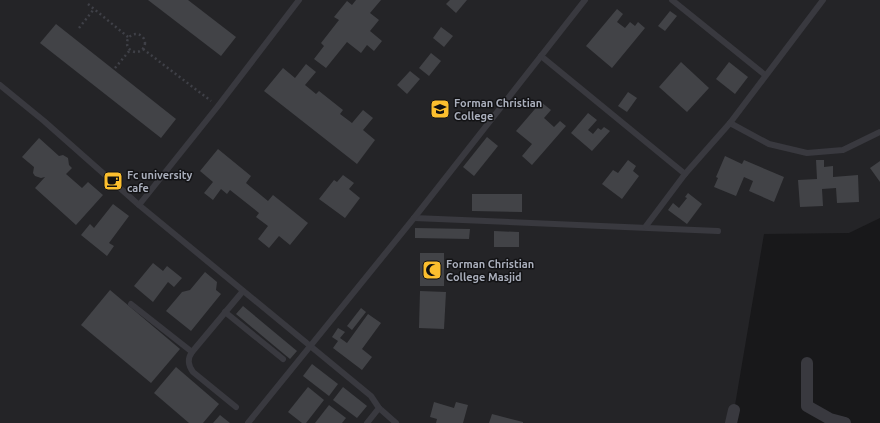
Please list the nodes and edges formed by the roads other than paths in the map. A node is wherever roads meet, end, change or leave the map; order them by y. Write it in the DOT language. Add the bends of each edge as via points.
graph roads {
  1 [pos="299,0"];
  2 [pos="585,0"];
  3 [pos="672,0"];
  4 [pos="824,0"];
  5 [pos="542,56"];
  6 [pos="765,75"];
  7 [pos="0,85"];
  8 [pos="730,123"];
  9 [pos="880,132"];
  10 [pos="685,174"];
  11 [pos="139,205"];
  12 [pos="414,218"];
  13 [pos="646,226"];
  14 [pos="718,231"];
  15 [pos="243,291"];
  16 [pos="131,304"];
  17 [pos="225,312"];
  18 [pos="311,347"];
  19 [pos="192,352"];
  20 [pos="283,359"];
  21 [pos="807,363"];
  22 [pos="236,407"];
  23 [pos="380,408"];
  24 [pos="734,410"];
  25 [pos="248,423"];
  26 [pos="367,423"];
  27 [pos="396,423"];
  28 [pos="731,423"];
  29 [pos="845,423"];
  1 -- 11 [label="lane"];
  2 -- 5 [label="lane"];
  3 -- 6 [label="lane"];
  4 -- 6 [label="lane"];
  5 -- 10 [label="lane"];
  5 -- 12 [label="lane"];
  6 -- 8 [label="lane"];
  7 -- 11 [label="lane"];
  8 -- 9 [label="lane" via="769,144 807,153 843,150"];
  8 -- 10 [label="lane"];
  10 -- 13 [label="lane"];
  11 -- 15 [label="lane"];
  12 -- 13 [label="lane"];
  12 -- 18 [label="lane"];
  13 -- 14 [label="lane"];
  15 -- 17 [label="lane"];
  15 -- 18 [label="lane"];
  16 -- 19 [label="lane"];
  17 -- 19 [label="lane"];
  17 -- 20 [label="lane"];
  18 -- 23 [label="lane" via="371,396"];
  18 -- 25 [label="lane"];
  19 -- 22 [label="lane" via="188,365 193,372"];
  21 -- 29 [label="street" via="807,406 830,420"];
  23 -- 26 [label="lane"];
  23 -- 27 [label="lane"];
  24 -- 28 [label="street"];
}
